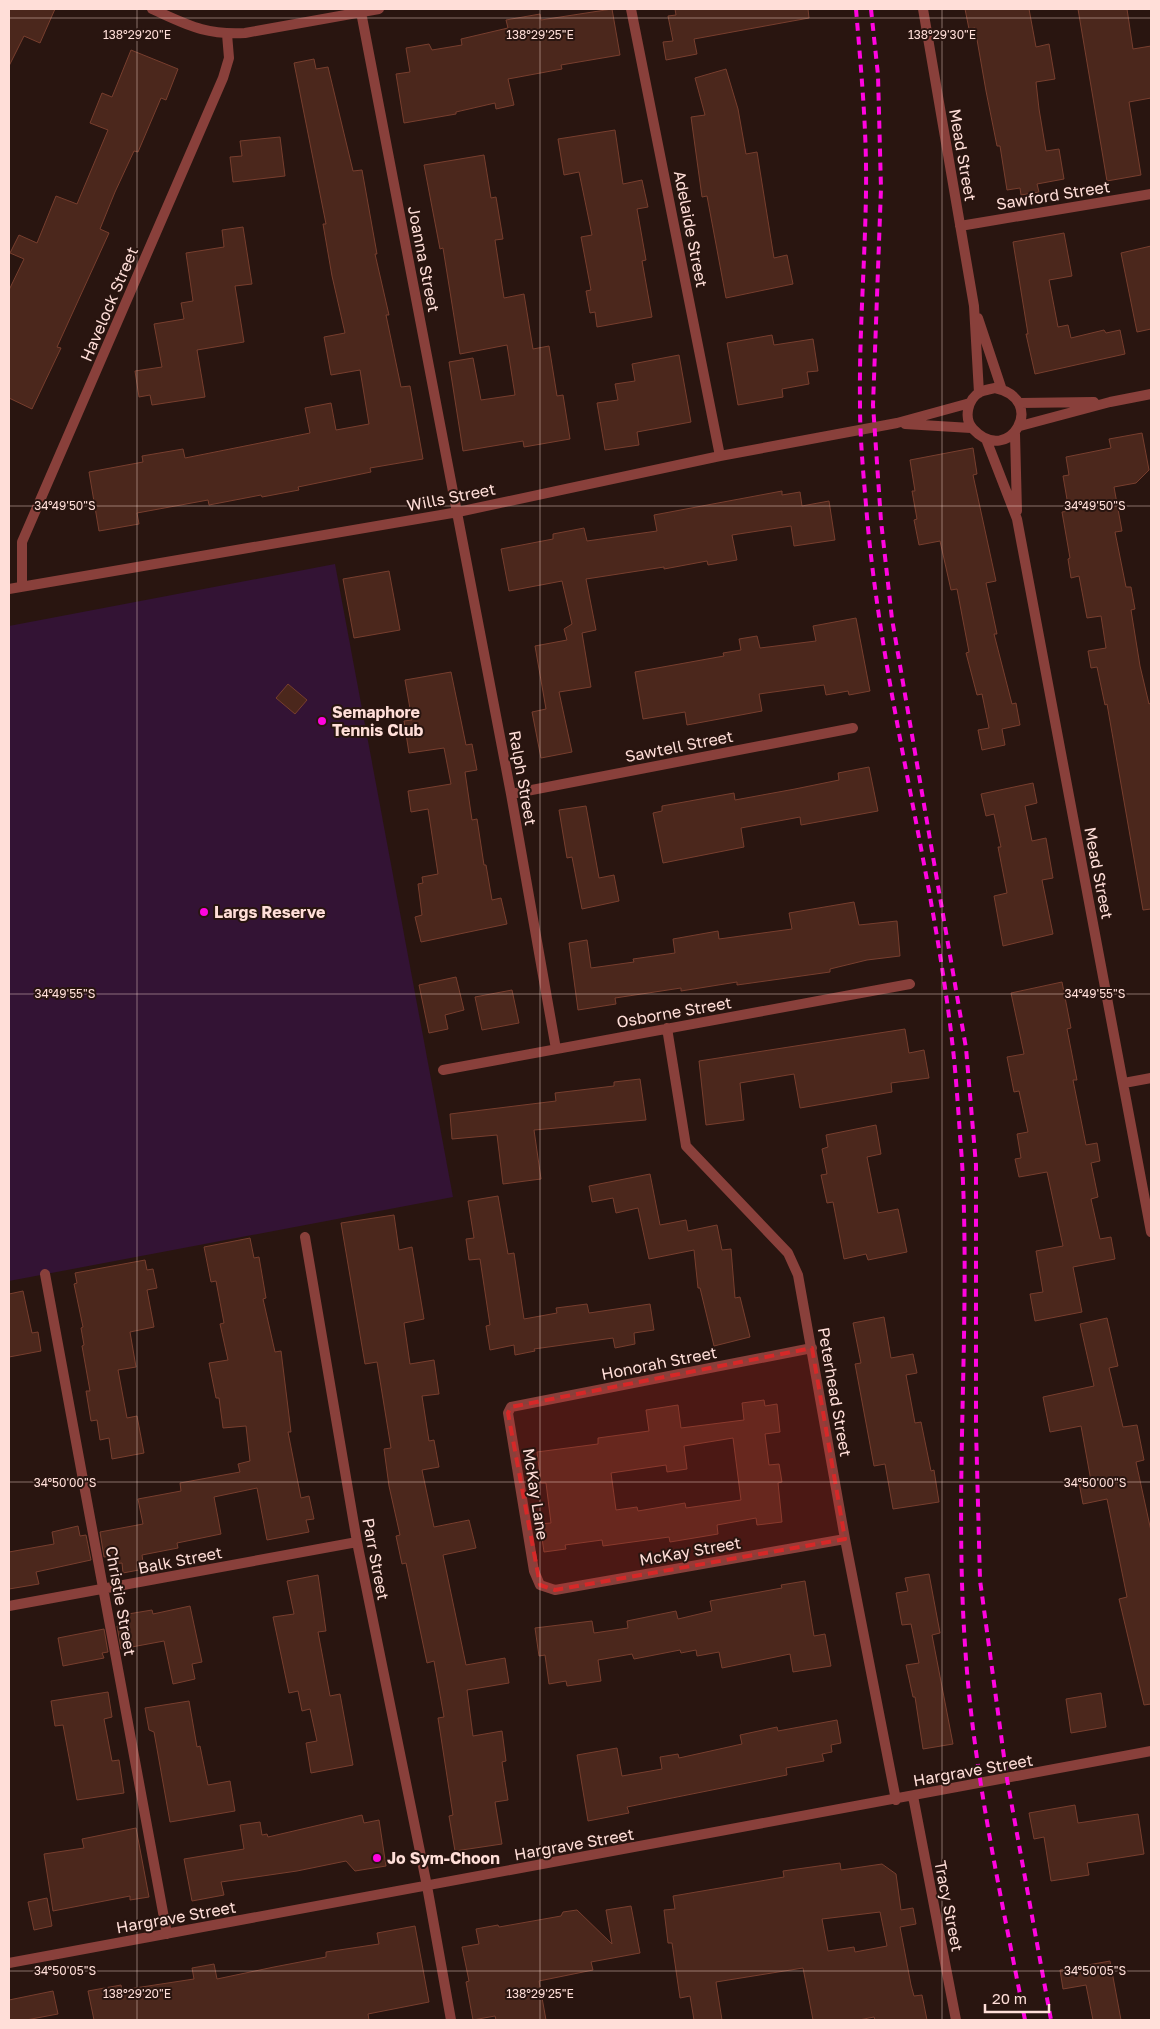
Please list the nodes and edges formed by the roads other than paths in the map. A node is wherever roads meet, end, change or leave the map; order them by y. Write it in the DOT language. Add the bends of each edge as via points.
graph roads {
  1 [pos="152,9"];
  2 [pos="380,9"];
  3 [pos="631,9"];
  4 [pos="923,9"];
  5 [pos="361,12"];
  6 [pos="227,34"];
  7 [pos="1151,194"];
  8 [pos="960,226"];
  9 [pos="974,306"];
  10 [pos="1002,390"];
  11 [pos="979,393"];
  12 [pos="1151,394"];
  13 [pos="1110,402"];
  14 [pos="970,403"];
  15 [pos="1020,403"];
  16 [pos="897,423"];
  17 [pos="971,428"];
  18 [pos="1018,430"];
  19 [pos="986,439"];
  20 [pos="720,456"];
  21 [pos="458,512"];
  22 [pos="1017,519"];
  23 [pos="22,587"];
  24 [pos="9,589"];
  25 [pos="854,728"];
  26 [pos="511,794"];
  27 [pos="910,984"];
  28 [pos="667,1028"];
  29 [pos="556,1049"];
  30 [pos="443,1070"];
  31 [pos="1151,1078"];
  32 [pos="1124,1083"];
  33 [pos="1151,1232"];
  34 [pos="305,1237"];
  35 [pos="45,1274"];
  36 [pos="812,1348"];
  37 [pos="511,1407"];
  38 [pos="845,1539"];
  39 [pos="357,1542"];
  40 [pos="540,1585"];
  41 [pos="103,1589"];
  42 [pos="9,1606"];
  43 [pos="1151,1751"];
  44 [pos="1151,1758"];
  45 [pos="1116,1759"];
  46 [pos="913,1796"];
  47 [pos="896,1800"];
  48 [pos="427,1886"];
  49 [pos="167,1934"];
  50 [pos="9,1963"];
  51 [pos="451,2020"];
  52 [pos="956,2020"];
  1 -- 6 [label="street" via="198,29"];
  2 -- 5 [label="street"];
  3 -- 20 [label="street, Adelaide Street"];
  4 -- 8 [label="street, Mead Street"];
  5 -- 6 [label="street"];
  5 -- 21 [label="street, Joanna Street"];
  6 -- 23 [label="street, Havelock Street" via="229,58 223,78 22,542"];
  7 -- 8 [label="street, Sawford Street"];
  8 -- 9 [label="street, Mead Street"];
  9 -- 10 [label="street, Mead Street"];
  9 -- 11 [label="street, Mead Street"];
  10 -- 11 [label="street" via="995,388"];
  10 -- 15 [label="street"];
  11 -- 14 [label="street"];
  12 -- 13 [label="street"];
  13 -- 15 [label="street"];
  13 -- 18 [label="street"];
  14 -- 16 [label="street, Wills Street"];
  14 -- 17 [label="street" via="968,420"];
  15 -- 18 [label="street"];
  16 -- 17 [label="street, Wills Street"];
  16 -- 20 [label="street, Wills Street"];
  17 -- 19 [label="street"];
  18 -- 19 [label="street" via="1000,440"];
  18 -- 22 [label="street, Mead Street"];
  19 -- 22 [label="street, Mead Street"];
  20 -- 21 [label="street, Wills Street"];
  21 -- 23 [label="street, Wills Street"];
  21 -- 26 [label="street, Ralph Street"];
  22 -- 32 [label="street, Mead Street"];
  23 -- 24 [label="street, Wills Street"];
  25 -- 26 [label="street, Sawtell Street"];
  26 -- 29 [label="street, Ralph Street"];
  27 -- 28 [label="street, Osborne Street"];
  28 -- 29 [label="street, Osborne Street"];
  28 -- 36 [label="street, Peterhead Street" via="686,1146 788,1253 798,1276"];
  29 -- 30 [label="street, Osborne Street"];
  31 -- 32 [label="street"];
  32 -- 33 [label="street, Mead Street"];
  34 -- 39 [label="street, Parr Street"];
  35 -- 41 [label="street, Christie Street"];
  36 -- 37 [label="street, Honorah Street"];
  36 -- 38 [label="street, Peterhead Street"];
  37 -- 40 [label="street, McKay Lane" via="508,1413 534,1571"];
  38 -- 40 [label="street, McKay Street" via="555,1590"];
  38 -- 47 [label="street, Peterhead Street"];
  39 -- 41 [label="street, Balk Street"];
  39 -- 48 [label="street, Parr Street"];
  41 -- 42 [label="street, Balk Street"];
  41 -- 49 [label="street, Christie Street"];
  43 -- 45 [label="street, Hargrave Street"];
  44 -- 45 [label="street, Hargrave Street"];
  45 -- 46 [label="street, Hargrave Street"];
  46 -- 47 [label="street, Hargrave Street"];
  46 -- 52 [label="street, Tracy Street"];
  47 -- 48 [label="street, Hargrave Street"];
  48 -- 49 [label="street, Hargrave Street"];
  48 -- 51 [label="street, Parr Street"];
  49 -- 50 [label="street, Hargrave Street"];
}
